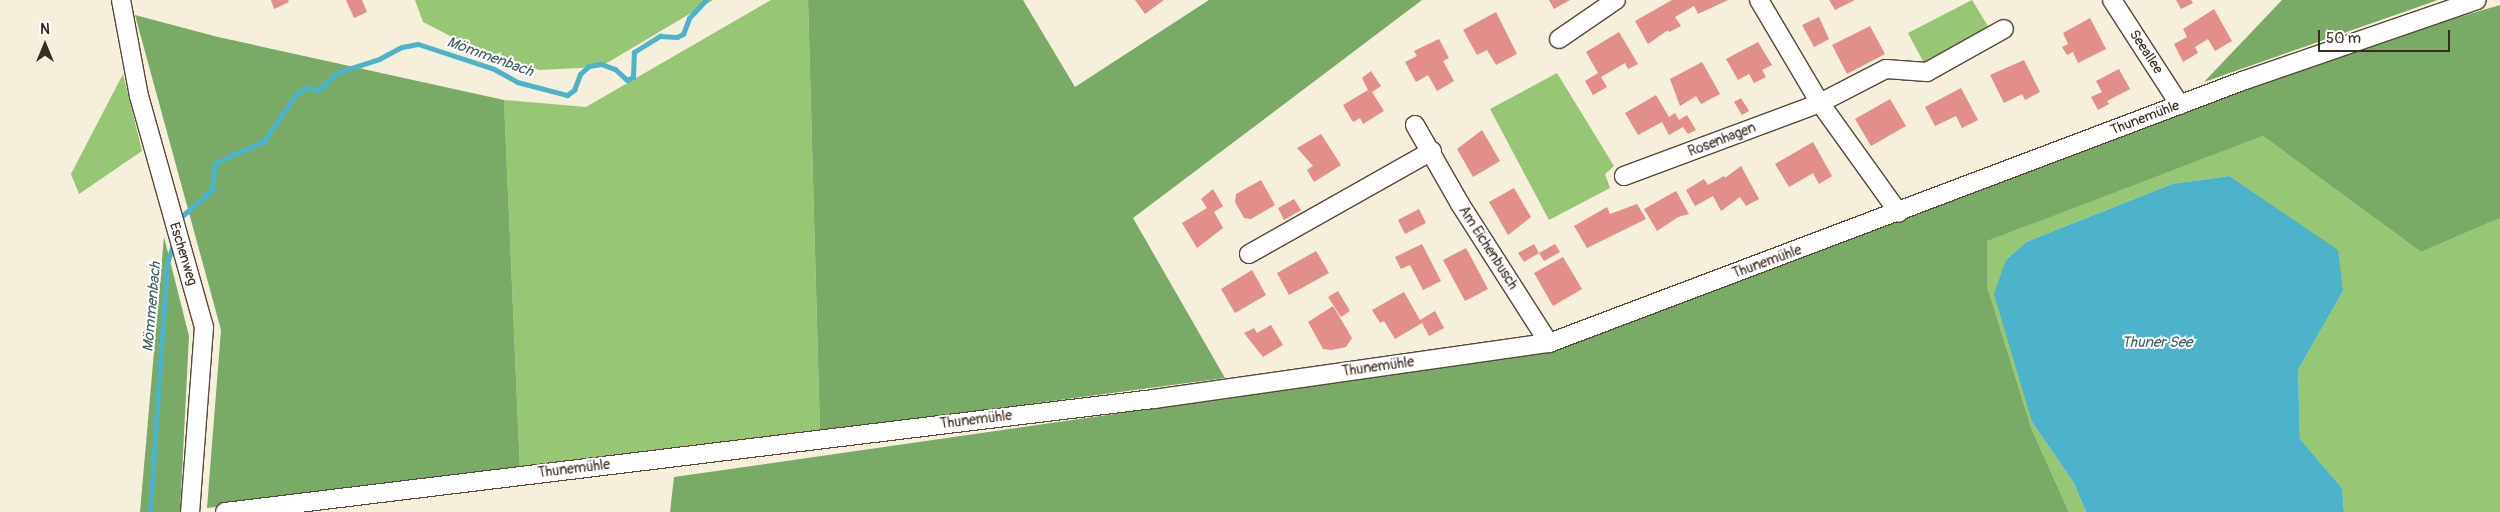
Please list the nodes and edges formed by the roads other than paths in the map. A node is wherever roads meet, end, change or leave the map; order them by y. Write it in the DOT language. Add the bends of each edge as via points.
graph roads {
  1 [pos="121,0"];
  2 [pos="1616,0"];
  3 [pos="1759,0"];
  4 [pos="2112,0"];
  5 [pos="2477,0"];
  6 [pos="2004,29"];
  7 [pos="1558,39"];
  8 [pos="1820,103"];
  9 [pos="2180,105"];
  10 [pos="1415,125"];
  11 [pos="1432,151"];
  12 [pos="1624,176"];
  13 [pos="1899,213"];
  14 [pos="1249,254"];
  15 [pos="1549,343"];
  16 [pos="190,512"];
  17 [pos="225,512"];
  1 -- 16 [label="street, Eschenweg" via="139,96 204,327"];
  2 -- 7 [label="street"];
  3 -- 8 [label="street"];
  4 -- 9 [label="street, Seeallee"];
  5 -- 9 [label="street, Thunemühle"];
  6 -- 8 [label="street, Rosenhagen" via="1927,72 1886,70"];
  8 -- 12 [label="street, Rosenhagen"];
  8 -- 13 [label="street"];
  9 -- 13 [label="street, Thunemühle"];
  10 -- 11 [label="street, Am Eichenbusch"];
  11 -- 14 [label="street"];
  11 -- 15 [label="street, Am Eichenbusch" via="1460,204"];
  13 -- 15 [label="street, Thunemühle"];
  15 -- 17 [label="street, Thunemühle" via="1154,399"];
}
